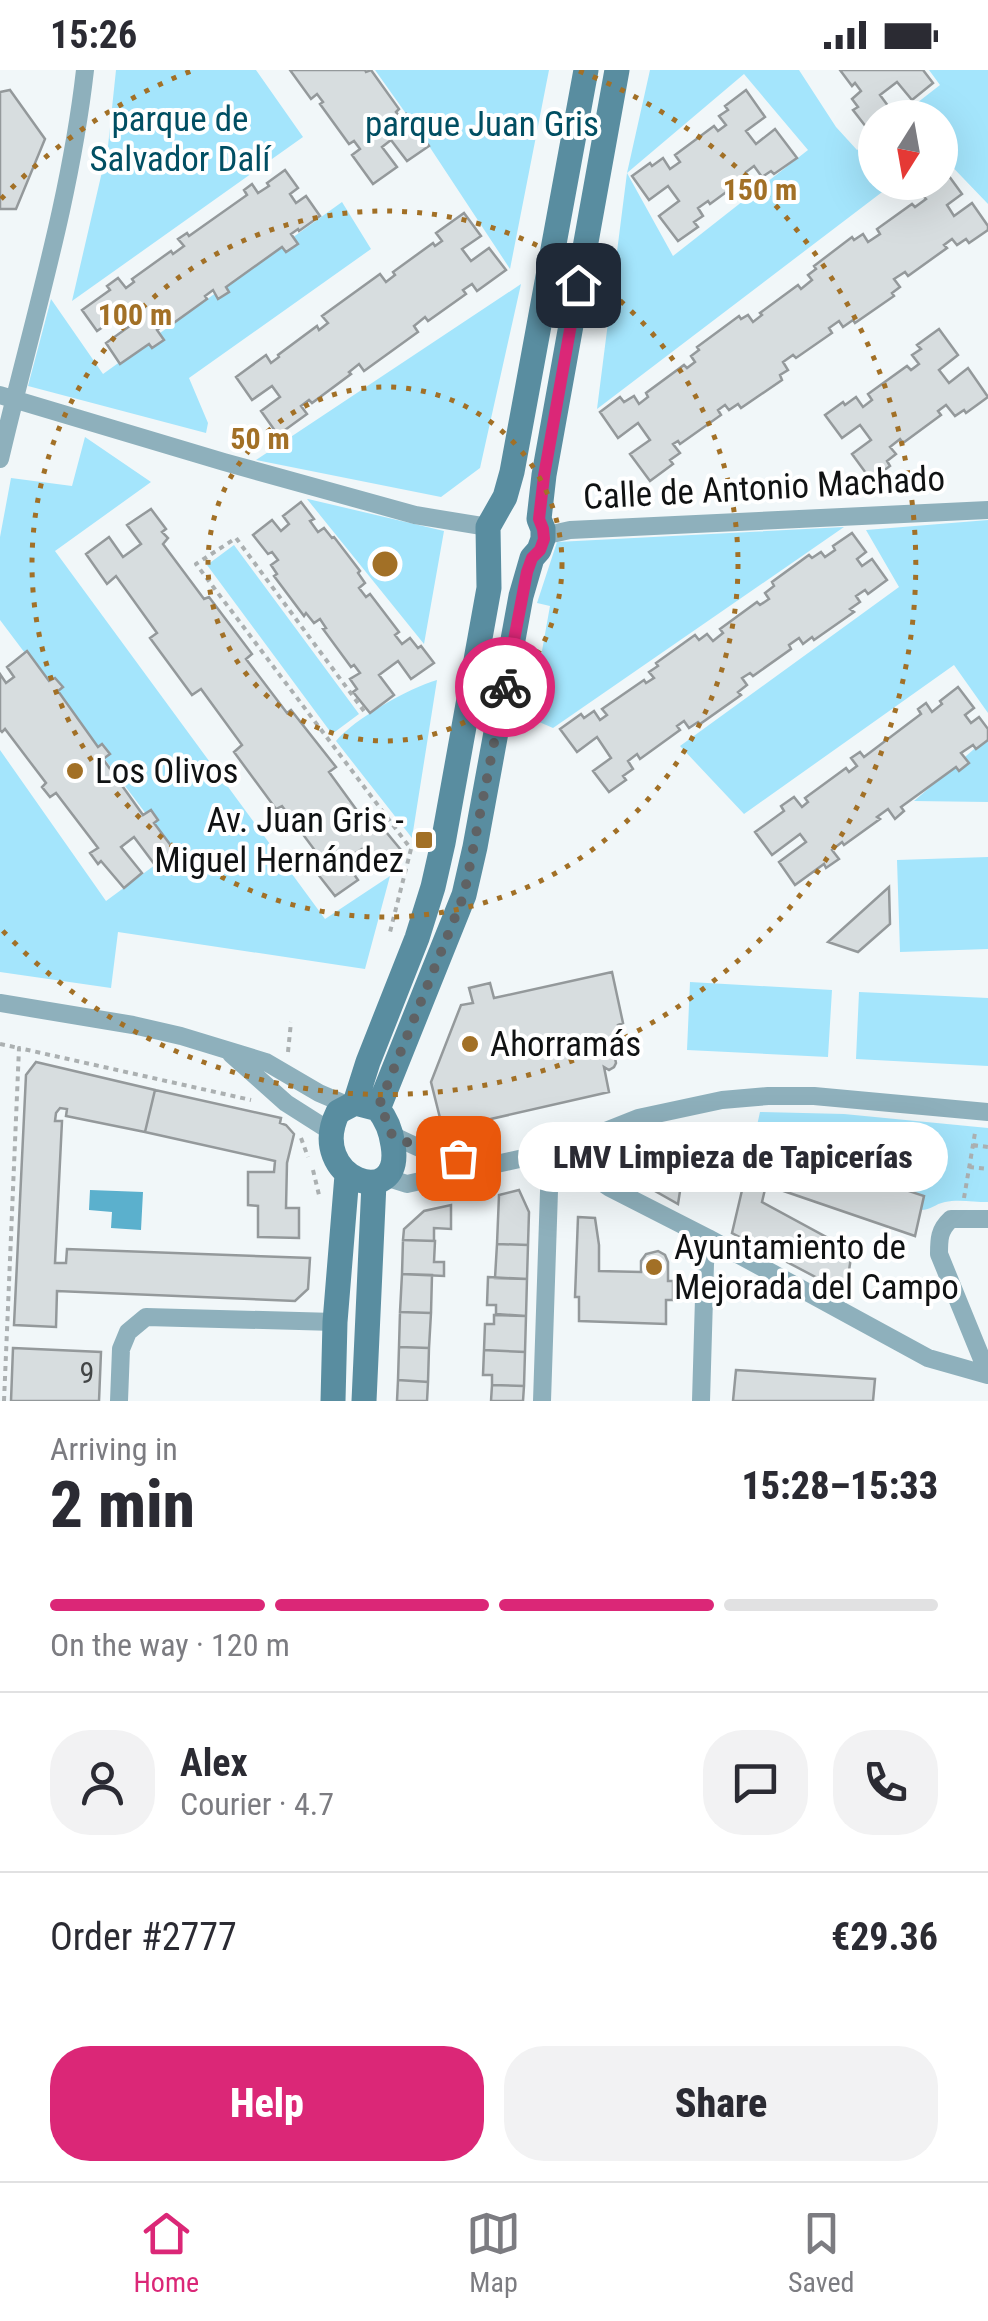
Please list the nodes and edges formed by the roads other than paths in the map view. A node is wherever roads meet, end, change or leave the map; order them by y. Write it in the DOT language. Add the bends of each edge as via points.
graph roads {
  1 [pos="85,70"];
  2 [pos="586,70"];
  3 [pos="617,70"];
  4 [pos="7,397"];
  5 [pos="0,459"];
  6 [pos="988,510"];
  7 [pos="490,530"];
  8 [pos="538,538"];
  9 [pos="0,1003"];
  10 [pos="227,1050"];
  11 [pos="360,1106"];
  12 [pos="988,1112"];
  13 [pos="330,1131"];
  14 [pos="392,1135"];
  15 [pos="556,1152"];
  16 [pos="347,1175"];
  17 [pos="380,1180"];
  18 [pos="988,1219"];
  19 [pos="708,1238"];
  20 [pos="335,1322"];
  21 [pos="988,1375"];
  22 [pos="119,1401"];
  23 [pos="332,1401"];
  24 [pos="364,1401"];
  25 [pos="542,1401"];
  26 [pos="701,1401"];
  1 -- 4 [label="street" via="62,210"];
  2 -- 7 [label="street" via="512,472"];
  3 -- 8 [label="street"];
  4 -- 5 [label="street"];
  4 -- 7 [label="street" via="415,516"];
  6 -- 8 [label="street, Calle de Antonio Machado" via="570,530"];
  7 -- 8 [label="street" via="502,509 513,506 524,508"];
  7 -- 8 [label="street" via="497,557 507,562 520,563"];
  7 -- 11 [label="street" via="489,588 443,843 417,938 368,1062"];
  8 -- 11 [label="street" via="464,895"];
  9 -- 10 [label="street" via="133,1025"];
  10 -- 11 [label="street"];
  10 -- 13 [label="street" via="286,1104"];
  11 -- 13 [label="street" via="338,1112"];
  11 -- 14 [label="street" via="385,1117"];
  12 -- 15 [label="street" via="814,1096 722,1100 638,1118"];
  13 -- 16 [label="street"];
  14 -- 15 [label="street" via="434,1155 458,1158"];
  14 -- 17 [label="street" via="392,1169"];
  15 -- 17 [label="street" via="406,1184"];
  15 -- 19 [label="street"];
  15 -- 25 [label="street"];
  16 -- 17 [label="street"];
  16 -- 20 [label="street"];
  17 -- 24 [label="street"];
  18 -- 21 [label="street" via="951,1219 939,1236 940,1254"];
  19 -- 21 [label="street" via="928,1358"];
  19 -- 26 [label="street"];
  20 -- 22 [label="street" via="146,1317 128,1332 122,1350"];
  20 -- 23 [label="street"];
}
